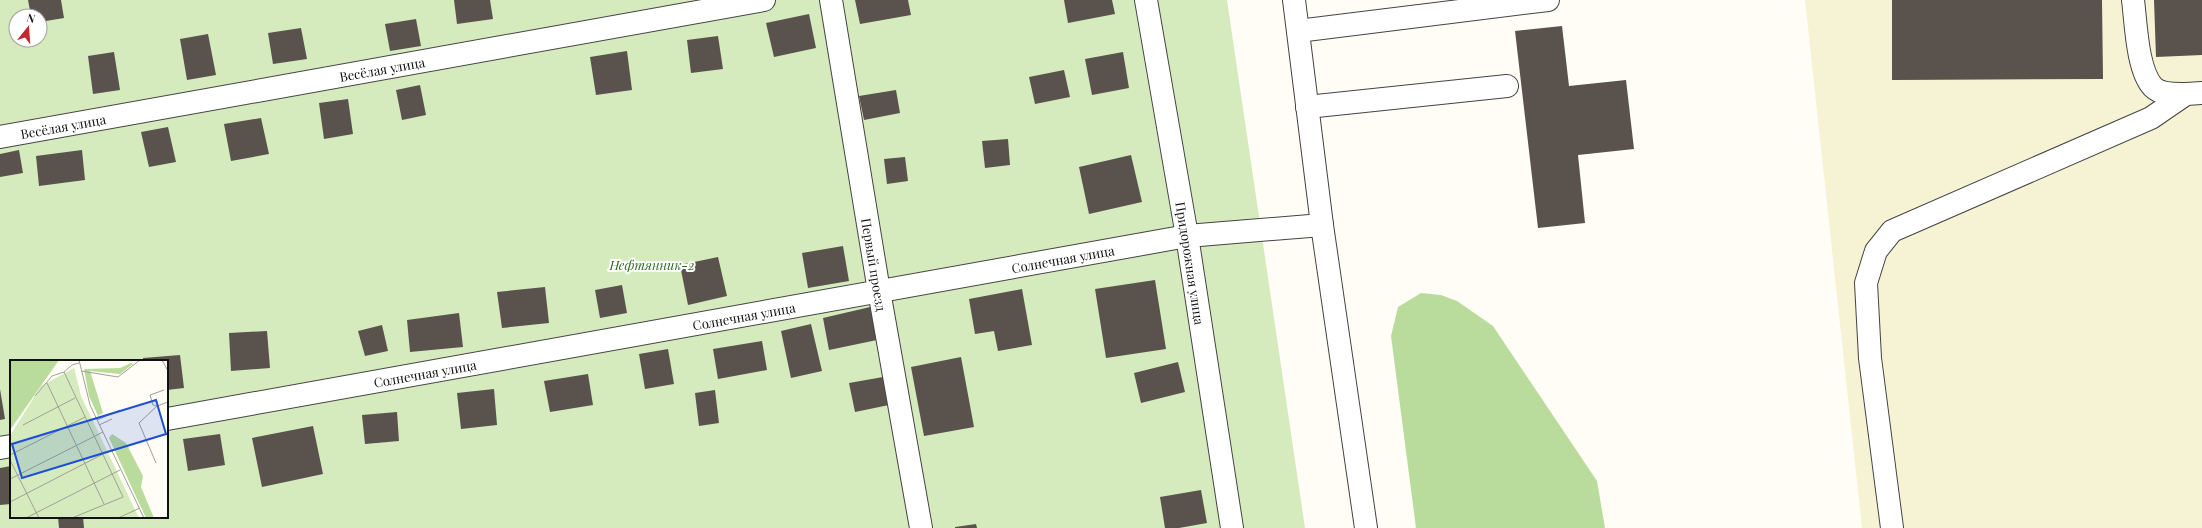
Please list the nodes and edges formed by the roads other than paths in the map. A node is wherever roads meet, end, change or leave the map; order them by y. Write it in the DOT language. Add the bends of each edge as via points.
graph roads {
  1 [pos="764,0"];
  2 [pos="831,0"];
  3 [pos="1146,0"];
  4 [pos="1294,0"];
  5 [pos="1548,0"];
  6 [pos="2133,0"];
  7 [pos="1298,31"];
  8 [pos="1507,86"];
  9 [pos="2194,93"];
  10 [pos="1307,107"];
  11 [pos="0,137"];
  12 [pos="1322,225"];
  13 [pos="1187,236"];
  14 [pos="879,291"];
  15 [pos="168,418"];
  16 [pos="10,446"];
  17 [pos="0,448"];
  18 [pos="921,528"];
  19 [pos="1232,528"];
  20 [pos="1366,528"];
  21 [pos="1892,528"];
  1 -- 11 [label="street, Весёлая улица"];
  2 -- 14 [label="street, Первый проезд"];
  3 -- 13 [label="street, Придорожная улица"];
  4 -- 7 [label="street"];
  5 -- 7 [label="street"];
  6 -- 9 [label="street" via="2143,68 2153,87 2166,93"];
  7 -- 10 [label="street"];
  8 -- 10 [label="street"];
  9 -- 21 [label="street" via="2151,118 1892,231 1876,251 1866,283 1870,358"];
  10 -- 12 [label="street"];
  12 -- 13 [label="street, Солнечная улица"];
  12 -- 20 [label="street"];
  13 -- 14 [label="street, Солнечная улица"];
  13 -- 19 [label="street, Придорожная улица"];
  14 -- 15 [label="street, Солнечная улица"];
  14 -- 18 [label="street, Первый проезд"];
  16 -- 17 [label="street"];
}
